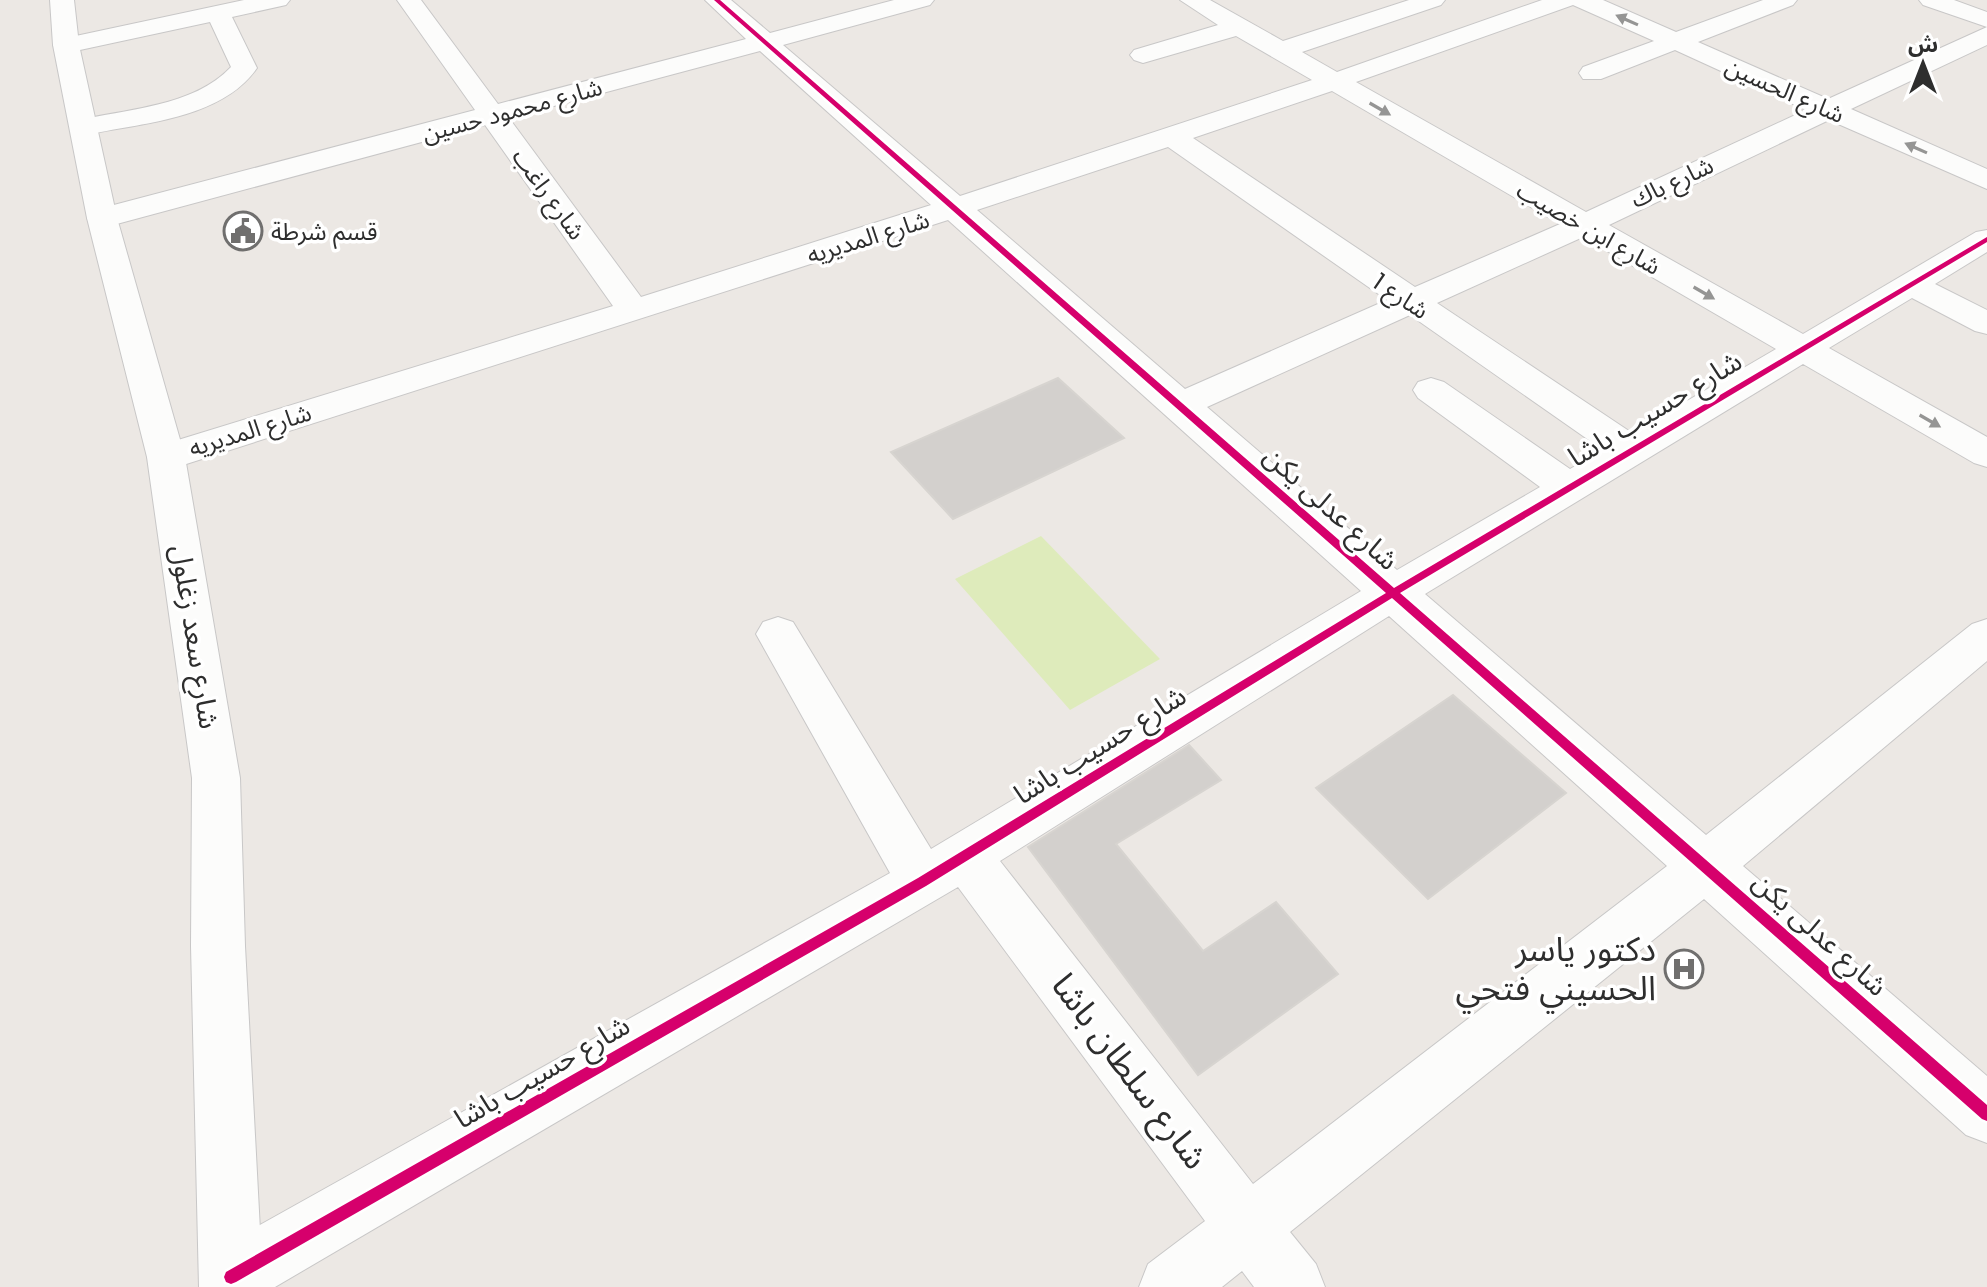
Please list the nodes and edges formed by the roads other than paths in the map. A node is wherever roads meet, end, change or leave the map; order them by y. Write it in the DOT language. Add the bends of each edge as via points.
graph roads {
  1 [pos="62,0"];
  2 [pos="278,0"];
  3 [pos="409,0"];
  4 [pos="717,0"];
  5 [pos="922,0"];
  6 [pos="1433,0"];
  7 [pos="1565,0"];
  8 [pos="1583,0"];
  9 [pos="1785,0"];
  10 [pos="1931,0"];
  11 [pos="1200,1"];
  12 [pos="218,13"];
  13 [pos="1987,20"];
  14 [pos="1238,27"];
  15 [pos="1987,35"];
  16 [pos="765,42"];
  17 [pos="1677,42"];
  18 [pos="66,45"];
  19 [pos="1280,51"];
  20 [pos="1143,55"];
  21 [pos="1592,73"];
  22 [pos="1335,83"];
  23 [pos="1827,109"];
  24 [pos="492,115"];
  25 [pos="85,127"];
  26 [pos="1174,138"];
  27 [pos="1987,180"];
  28 [pos="956,210"];
  29 [pos="102,218"];
  30 [pos="1583,225"];
  31 [pos="1987,239"];
  32 [pos="1911,284"];
  33 [pos="1411,303"];
  34 [pos="634,311"];
  35 [pos="1987,324"];
  36 [pos="1802,349"];
  37 [pos="1431,390"];
  38 [pos="1180,405"];
  39 [pos="1631,451"];
  40 [pos="1987,454"];
  41 [pos="166,457"];
  42 [pos="1569,488"];
  43 [pos="1391,594"];
  44 [pos="778,634"];
  45 [pos="1981,650"];
  46 [pos="1706,866"];
  47 [pos="944,869"];
  48 [pos="1987,1114"];
  49 [pos="1248,1227"];
  50 [pos="231,1282"];
  51 [pos="1171,1287"];
  52 [pos="1293,1287"];
  1 -- 18 [label="street, شارع سعد زغلول"];
  2 -- 12 [label="street"];
  3 -- 24 [label="street, شارع راغب"];
  4 -- 16 [label="street, شارع عدلى يكن"];
  5 -- 16 [label="street, شارع محمود حسين"];
  6 -- 19 [label="street"];
  7 -- 22 [label="street, شارع المديريه"];
  17 -- 8 [label="street, شارع الحسين, one-way"];
  9 -- 17 [label="street"];
  10 -- 13 [label="street"];
  11 -- 14 [label="street, شارع ابن خصيب"];
  12 -- 18 [label="street"];
  12 -- 25 [label="street" via="244,68 237,80 202,99"];
  14 -- 19 [label="street, شارع ابن خصيب"];
  14 -- 20 [label="street"];
  15 -- 23 [label="street, شارع باك"];
  16 -- 24 [label="street, شارع محمود حسين"];
  16 -- 28 [label="street, شارع عدلى يكن"];
  17 -- 21 [label="street"];
  17 -- 23 [label="street, شارع الحسين"];
  18 -- 25 [label="street, شارع سعد زغلول"];
  19 -- 22 [label="street, شارع ابن خصيب"];
  22 -- 26 [label="street, شارع المديريه"];
  22 -- 30 [label="street, شارع ابن خصيب, one-way"];
  27 -- 23 [label="street, شارع الحسين, one-way"];
  23 -- 30 [label="street, شارع باك"];
  24 -- 29 [label="street, شارع محمود حسين"];
  24 -- 34 [label="street, شارع راغب"];
  25 -- 29 [label="street, شارع سعد زغلول"];
  26 -- 28 [label="street, شارع المديريه"];
  26 -- 33 [label="street, شارع 1"];
  28 -- 34 [label="street, شارع المديريه"];
  28 -- 38 [label="street, شارع عدلى يكن"];
  29 -- 41 [label="street, شارع سعد زغلول"];
  30 -- 33 [label="street, شارع باك"];
  30 -- 36 [label="street, شارع ابن خصيب, one-way"];
  31 -- 32 [label="street, شارع حسيب باشا"];
  32 -- 35 [label="street"];
  32 -- 36 [label="street, شارع حسيب باشا"];
  33 -- 38 [label="street, شارع باك"];
  33 -- 39 [label="street, شارع 1"];
  34 -- 41 [label="street, شارع المديريه"];
  36 -- 39 [label="street, شارع حسيب باشا"];
  36 -- 40 [label="street, شارع ابن خصيب, one-way"];
  37 -- 42 [label="street"];
  38 -- 43 [label="street, شارع عدلى يكن"];
  39 -- 42 [label="street, شارع حسيب باشا"];
  41 -- 50 [label="street, شارع سعد زغلول" via="216,778"];
  42 -- 43 [label="street, شارع حسيب باشا"];
  43 -- 46 [label="street, شارع عدلى يكن"];
  43 -- 47 [label="street, شارع حسيب باشا"];
  44 -- 47 [label="street, شارع سلطان باشا"];
  45 -- 46 [label="street"];
  46 -- 48 [label="street, شارع عدلى يكن"];
  46 -- 49 [label="street"];
  47 -- 49 [label="street, شارع سلطان باشا"];
  47 -- 50 [label="street, شارع حسيب باشا"];
  49 -- 51 [label="street"];
  49 -- 52 [label="street, شارع سلطان باشا"];
}
